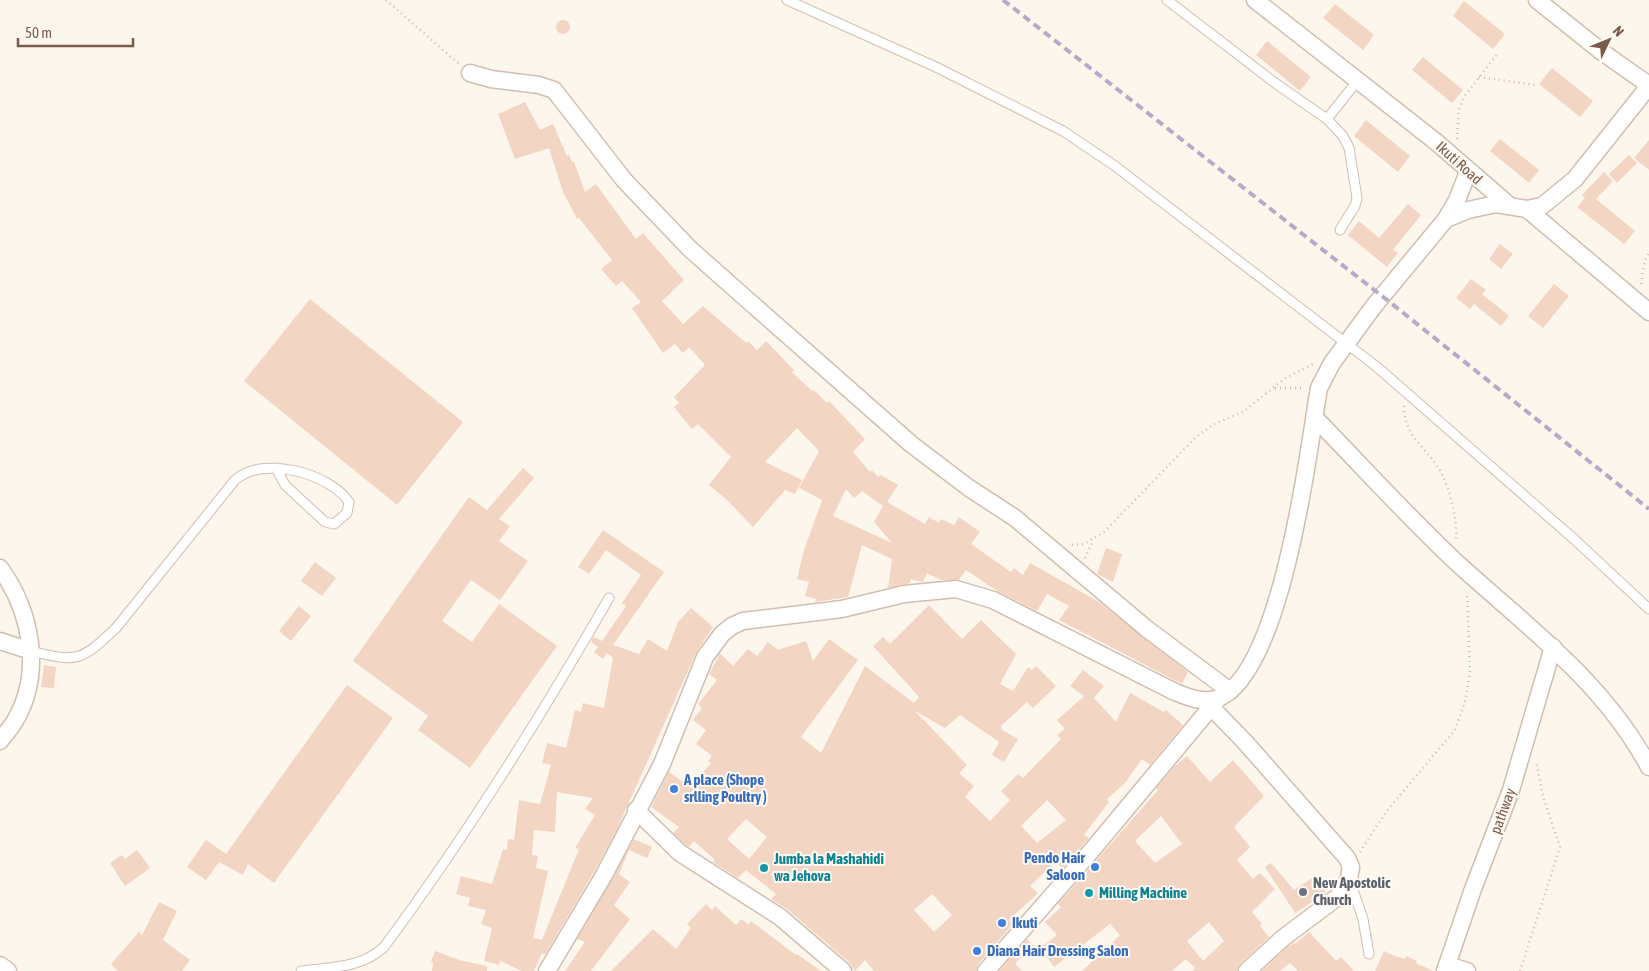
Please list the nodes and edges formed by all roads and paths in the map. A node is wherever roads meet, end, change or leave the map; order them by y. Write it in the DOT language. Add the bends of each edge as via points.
graph roads {
  1 [pos="386,0"];
  2 [pos="786,0"];
  3 [pos="1167,0"];
  4 [pos="1255,0"];
  5 [pos="1537,0"];
  6 [pos="1498,53"];
  7 [pos="470,72"];
  8 [pos="1479,77"];
  9 [pos="1358,80"];
  10 [pos="1536,85"];
  11 [pos="1649,86"];
  12 [pos="1327,119"];
  13 [pos="1454,157"];
  14 [pos="1468,172"];
  15 [pos="1510,206"];
  16 [pos="1527,209"];
  17 [pos="1446,219"];
  18 [pos="1340,230"];
  19 [pos="1649,252"];
  20 [pos="1633,298"];
  21 [pos="1649,312"];
  22 [pos="1347,343"];
  23 [pos="1332,363"];
  24 [pos="1274,388"];
  25 [pos="1319,388"];
  26 [pos="1404,392"];
  27 [pos="1315,418"];
  28 [pos="276,468"];
  29 [pos="1042,543"];
  30 [pos="1453,560"];
  31 [pos="0,568"];
  32 [pos="1466,571"];
  33 [pos="609,598"];
  34 [pos="1649,609"];
  35 [pos="0,641"];
  36 [pos="1553,647"];
  37 [pos="31,651"];
  38 [pos="1220,699"];
  39 [pos="0,741"];
  40 [pos="1535,752"];
  41 [pos="1649,767"];
  42 [pos="636,810"];
  43 [pos="1350,873"];
  44 [pos="1369,954"];
  45 [pos="0,965"];
  46 [pos="1446,968"];
  47 [pos="8,971"];
  48 [pos="301,971"];
  49 [pos="548,971"];
  50 [pos="843,971"];
  51 [pos="986,971"];
  52 [pos="1247,971"];
  53 [pos="1467,971"];
  54 [pos="1520,971"];
  1 -- 7 [label="path"];
  2 -- 22 [label="lane" via="936,67 1063,130"];
  3 -- 12 [label="lane"];
  4 -- 9 [label="street, Ikuti Road"];
  5 -- 11 [label="street"];
  6 -- 8 [label="path"];
  7 -- 29 [label="street" via="491,80 539,85 554,90 624,180 690,249 911,444 1015,518"];
  8 -- 10 [label="path"];
  8 -- 13 [label="path" via="1459,108"];
  9 -- 12 [label="lane"];
  9 -- 13 [label="street, Ikuti Road"];
  11 -- 16 [label="street" via="1575,179 1542,206"];
  12 -- 18 [label="lane" via="1349,148 1356,188 1355,206"];
  13 -- 14 [label="street, Ikuti Road"];
  14 -- 15 [label="street, Ikuti Road"];
  14 -- 17 [label="street" via="1458,200"];
  15 -- 16 [label="street, Ikuti Road"];
  15 -- 17 [label="street" via="1483,206"];
  16 -- 20 [label="street"];
  17 -- 22 [label="street"];
  19 -- 20 [label="path" via="1640,286"];
  20 -- 21 [label="street"];
  22 -- 23 [label="street"];
  22 -- 26 [label="lane"];
  23 -- 24 [label="path" via="1310,365"];
  23 -- 25 [label="street"];
  24 -- 25 [label="path"];
  24 -- 29 [label="path" via="1243,412 1214,424 1196,437 1092,541 1076,545"];
  25 -- 27 [label="street"];
  26 -- 30 [label="path" via="1406,426 1438,466 1448,490 1456,536"];
  26 -- 34 [label="lane" via="1574,539"];
  27 -- 30 [label="street"];
  27 -- 38 [label="street" via="1284,580 1272,620 1238,682"];
  28 -- 28 [label="lane" via="307,474 327,483 344,494 349,502 348,513 334,524 325,522 285,485"];
  28 -- 37 [label="lane" via="261,467 235,480 116,628 96,647 80,656 63,659"];
  29 -- 38 [label="street" via="1147,629"];
  30 -- 32 [label="street"];
  31 -- 37 [label="street" via="22,606"];
  32 -- 36 [label="street"];
  32 -- 43 [label="path" via="1470,674 1455,730 1386,812"];
  33 -- 48 [label="lane" via="484,806 384,946 370,959 356,964"];
  35 -- 37 [label="street"];
  36 -- 41 [label="street" via="1603,701"];
  36 -- 46 [label="street, pathway" via="1511,790"];
  37 -- 39 [label="street" via="31,678 26,697 16,720"];
  38 -- 42 [label="street" via="1198,700 1175,692 993,600 956,589 904,594 822,613 743,621 725,630 705,657 662,764"];
  38 -- 43 [label="street" via="1282,783 1347,858"];
  38 -- 51 [label="street"];
  40 -- 54 [label="path" via="1543,796 1560,847"];
  42 -- 49 [label="street" via="604,875"];
  42 -- 50 [label="street" via="680,853 780,917"];
  43 -- 44 [label="lane"];
  43 -- 52 [label="street" via="1339,896 1283,938"];
  45 -- 47 [label="street"];
  46 -- 53 [label="street"];
}
